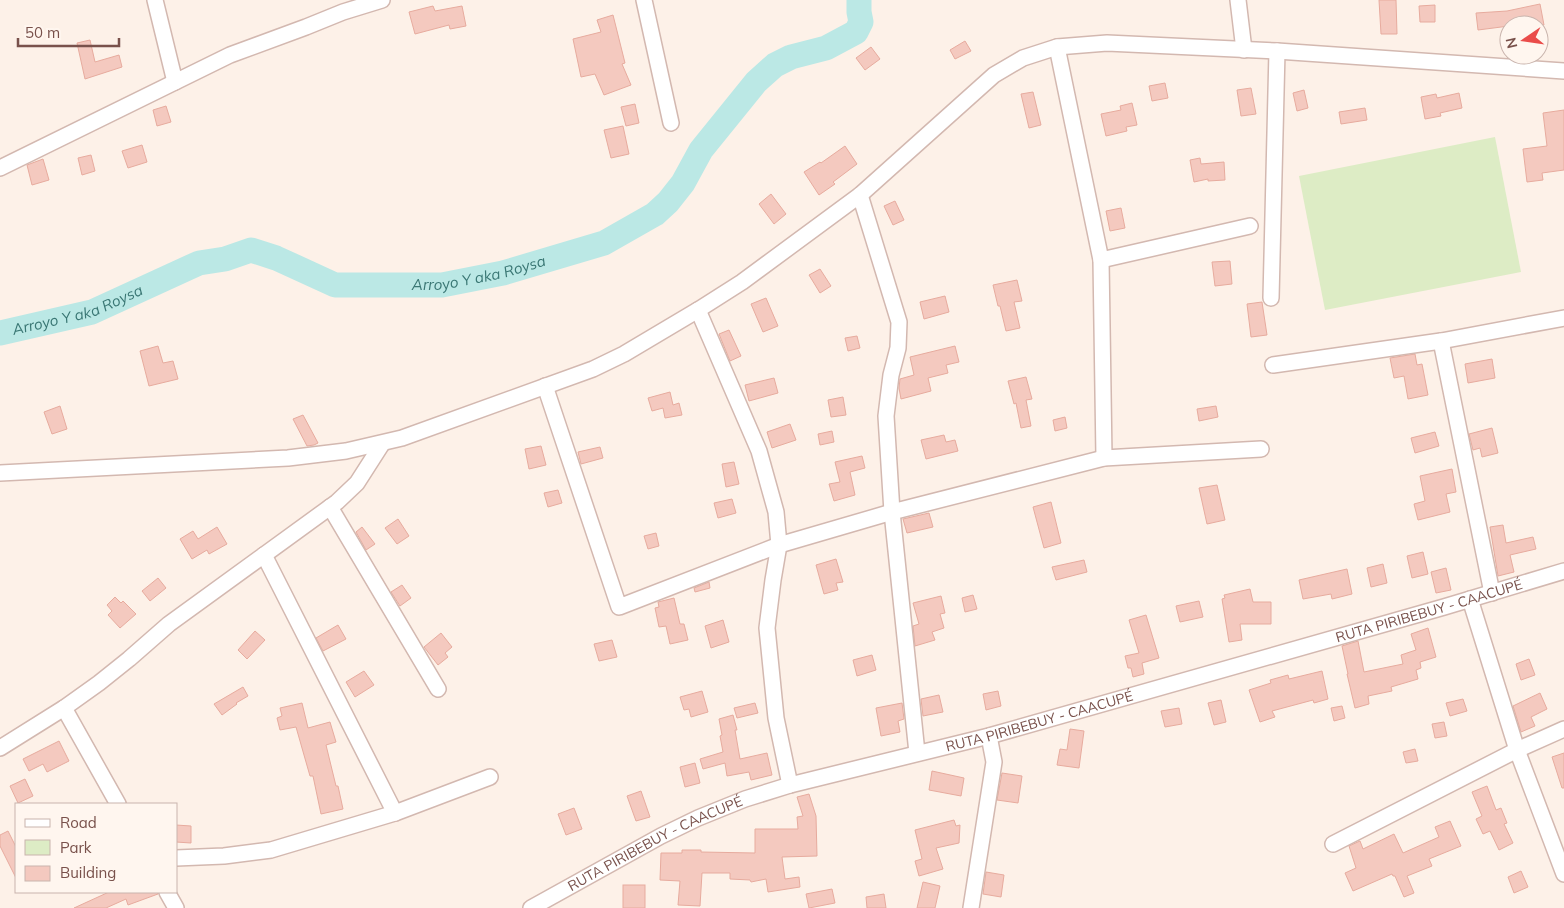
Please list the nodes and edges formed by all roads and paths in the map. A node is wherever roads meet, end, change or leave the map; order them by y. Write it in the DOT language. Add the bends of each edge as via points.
graph roads {
  1 [pos="155,0"];
  2 [pos="382,0"];
  3 [pos="644,0"];
  4 [pos="1238,0"];
  5 [pos="1057,48"];
  6 [pos="1244,50"];
  7 [pos="1277,51"];
  8 [pos="1564,71"];
  9 [pos="175,82"];
  10 [pos="671,123"];
  11 [pos="0,168"];
  12 [pos="860,195"];
  13 [pos="1250,226"];
  14 [pos="1101,260"];
  15 [pos="1271,298"];
  16 [pos="698,310"];
  17 [pos="1564,318"];
  18 [pos="1441,341"];
  19 [pos="1273,365"];
  20 [pos="545,386"];
  21 [pos="382,444"];
  22 [pos="1261,449"];
  23 [pos="1104,458"];
  24 [pos="0,472"];
  25 [pos="330,507"];
  26 [pos="892,512"];
  27 [pos="779,545"];
  28 [pos="264,555"];
  29 [pos="1564,571"];
  30 [pos="1492,593"];
  31 [pos="1470,599"];
  32 [pos="438,689"];
  33 [pos="64,708"];
  34 [pos="1564,729"];
  35 [pos="989,736"];
  36 [pos="0,748"];
  37 [pos="1517,750"];
  38 [pos="918,754"];
  39 [pos="490,777"];
  40 [pos="790,785"];
  41 [pos="117,803"];
  42 [pos="395,813"];
  43 [pos="1334,844"];
  44 [pos="178,858"];
  45 [pos="1564,874"];
  46 [pos="531,908"];
  47 [pos="971,908"];
  1 -- 9 [label="street"];
  2 -- 9 [label="street" via="230,54"];
  3 -- 10 [label="street"];
  4 -- 6 [label="street"];
  5 -- 6 [label="street" via="1107,43"];
  5 -- 12 [label="street" via="1022,58 994,75"];
  5 -- 14 [label="street"];
  6 -- 7 [label="street"];
  7 -- 8 [label="street"];
  7 -- 15 [label="street"];
  9 -- 11 [label="street"];
  12 -- 16 [label="street" via="742,282"];
  12 -- 26 [label="street" via="899,322 898,348 886,416"];
  13 -- 14 [label="street"];
  14 -- 23 [label="street"];
  16 -- 20 [label="street" via="624,354"];
  16 -- 27 [label="street" via="759,451 776,512"];
  17 -- 18 [label="street"];
  18 -- 19 [label="street"];
  18 -- 30 [label="street"];
  20 -- 21 [label="street"];
  20 -- 27 [label="street" via="619,607"];
  21 -- 24 [label="street" via="346,452 288,458"];
  21 -- 25 [label="street" via="357,483"];
  22 -- 23 [label="street"];
  23 -- 26 [label="street"];
  25 -- 28 [label="street"];
  25 -- 32 [label="street"];
  26 -- 27 [label="street"];
  26 -- 38 [label="street"];
  27 -- 40 [label="street" via="767,628 776,718"];
  28 -- 33 [label="street" via="169,624"];
  28 -- 42 [label="street"];
  29 -- 30 [label="street, RUTA PIRIBEBUY - CAACUPÉ"];
  30 -- 31 [label="street, RUTA PIRIBEBUY - CAACUPÉ"];
  31 -- 35 [label="street, RUTA PIRIBEBUY - CAACUPÉ"];
  31 -- 37 [label="street"];
  33 -- 36 [label="street"];
  33 -- 41 [label="street"];
  34 -- 37 [label="street"];
  35 -- 38 [label="street, RUTA PIRIBEBUY - CAACUPÉ"];
  35 -- 47 [label="street" via="994,762"];
  37 -- 43 [label="street"];
  37 -- 45 [label="street"];
  38 -- 40 [label="street, RUTA PIRIBEBUY - CAACUPÉ"];
  39 -- 42 [label="street"];
  40 -- 46 [label="street, RUTA PIRIBEBUY - CAACUPÉ" via="698,818"];
  42 -- 44 [label="street" via="271,850"];
}
